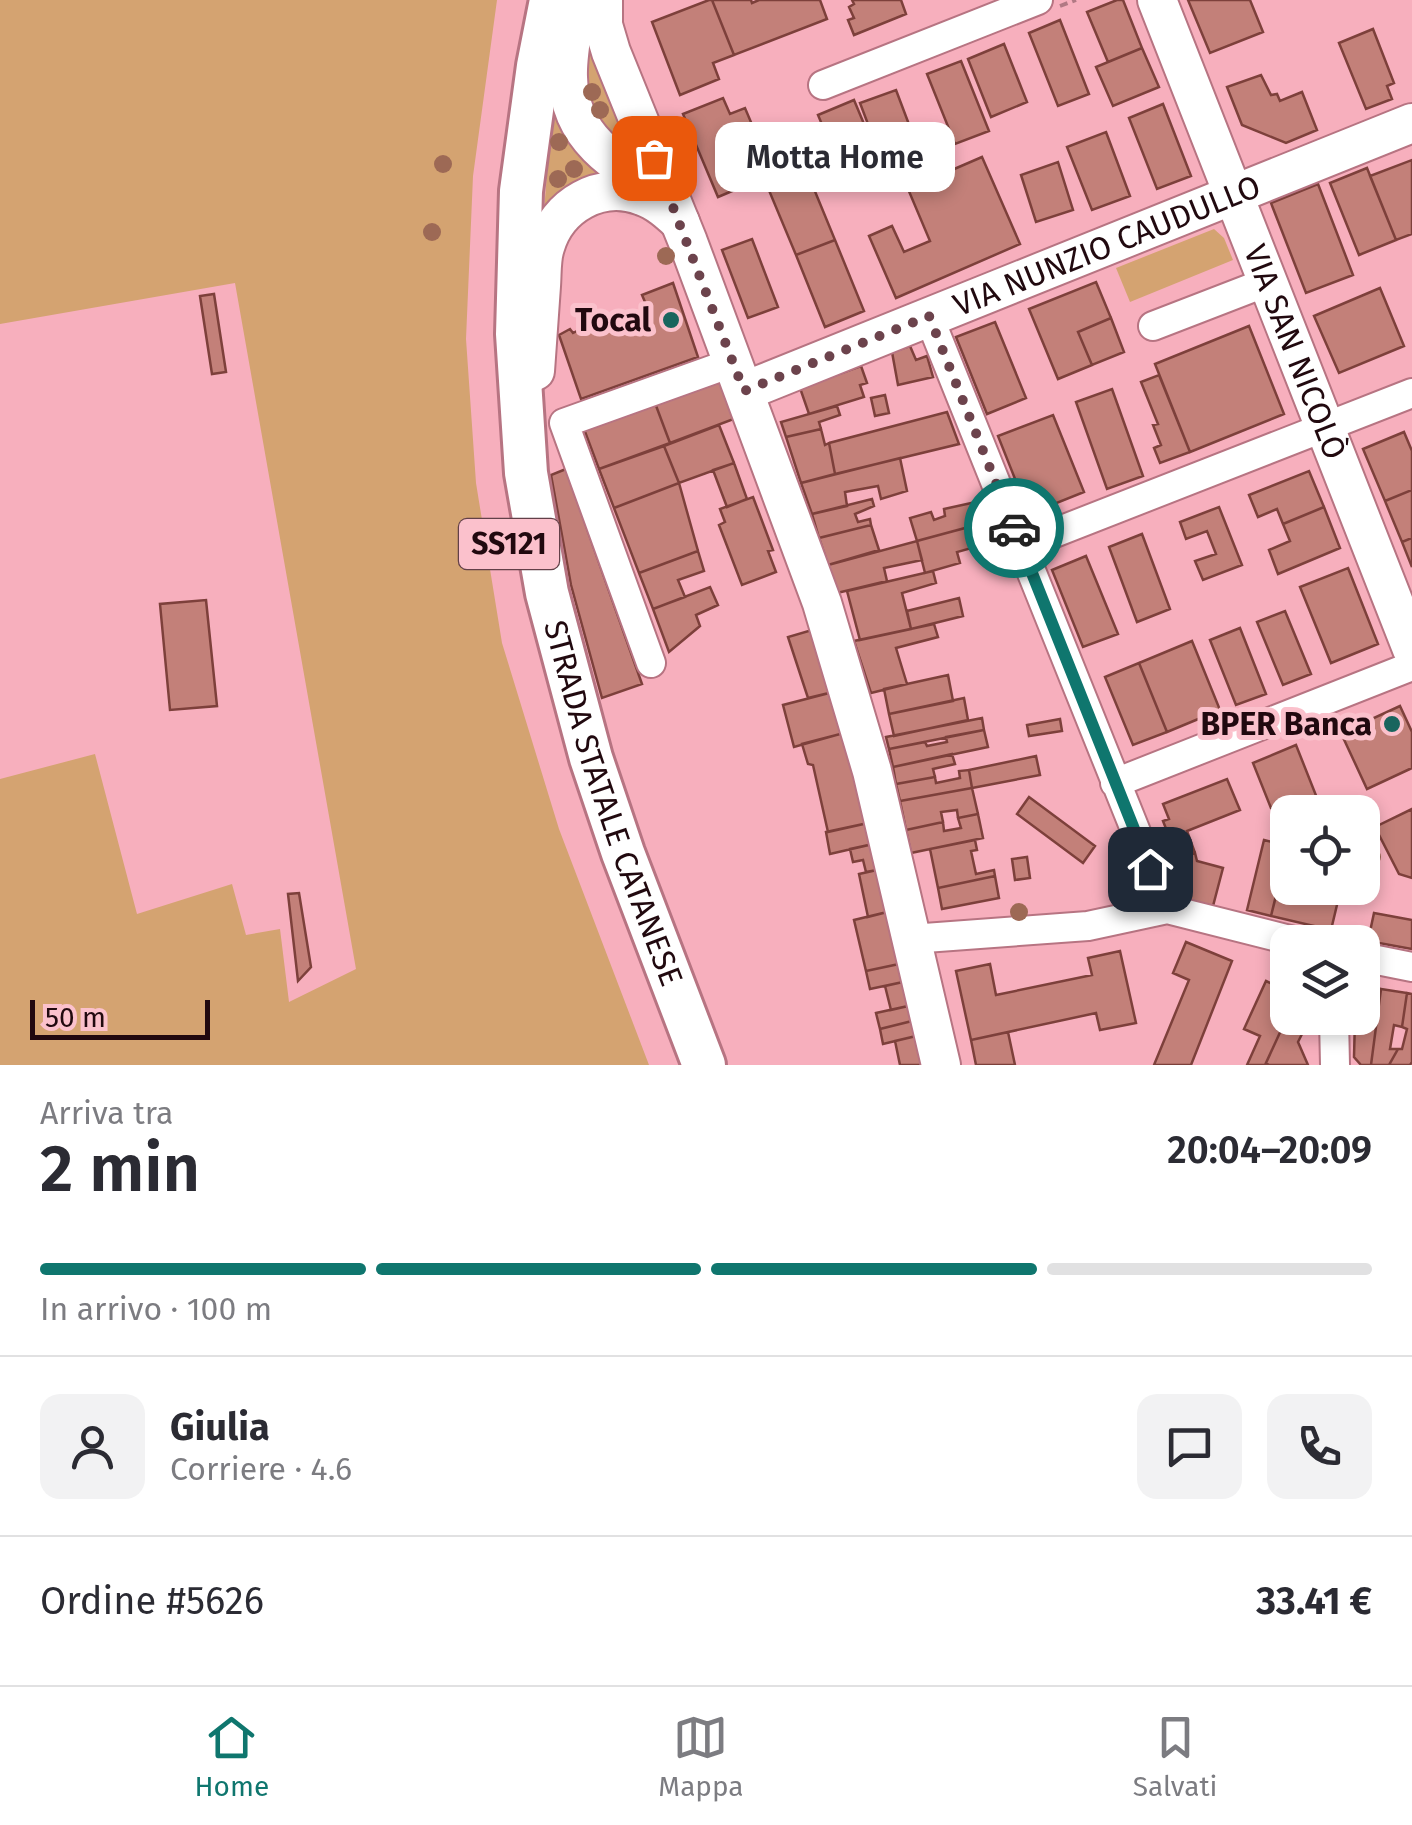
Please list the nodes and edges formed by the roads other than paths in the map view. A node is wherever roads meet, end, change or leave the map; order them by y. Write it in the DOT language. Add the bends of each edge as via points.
graph roads {
  1 [pos="522,0"];
  2 [pos="552,0"];
  3 [pos="577,0"];
  4 [pos="603,0"];
  5 [pos="1038,0"];
  6 [pos="1157,0"];
  7 [pos="824,84"];
  8 [pos="1412,123"];
  9 [pos="1232,195"];
  10 [pos="665,204"];
  11 [pos="1267,282"];
  12 [pos="929,316"];
  13 [pos="1153,326"];
  14 [pos="739,376"];
  15 [pos="1412,392"];
  16 [pos="1324,427"];
  17 [pos="526,474"];
  18 [pos="1021,546"];
  19 [pos="1412,649"];
  20 [pos="651,662"];
  21 [pos="1412,666"];
  22 [pos="1116,782"];
  23 [pos="1167,909"];
  24 [pos="1270,935"];
  25 [pos="911,939"];
  26 [pos="1380,962"];
  27 [pos="1412,968"];
  28 [pos="1334,1035"];
  29 [pos="673,1065"];
  30 [pos="704,1065"];
  31 [pos="941,1065"];
  32 [pos="1335,1065"];
  1 -- 29 [label="main road, STRADA STATALE CATANESE / SS121" via="494,180 490,360 497,473 518,598 565,772"];
  2 -- 17 [label="main road, STRADA STATALE CATANESE / SS121" via="521,191 517,334"];
  3 -- 10 [label="main road" via="568,77 572,106 597,148"];
  4 -- 10 [label="main road" via="603,26"];
  5 -- 7 [label="street"];
  6 -- 9 [label="main road, VIA SAN NICOLÒ"];
  8 -- 9 [label="main road, VIA NUNZIO CAUDULLO"];
  9 -- 11 [label="main road, VIA SAN NICOLÒ"];
  9 -- 12 [label="main road, VIA NUNZIO CAUDULLO"];
  10 -- 14 [label="main road"];
  10 -- 17 [label="main road" via="629,192 602,192 556,221 544,248"];
  11 -- 13 [label="street"];
  11 -- 16 [label="main road, VIA SAN NICOLÒ"];
  12 -- 14 [label="main road, VIA NUNZIO CAUDULLO"];
  12 -- 18 [label="street"];
  14 -- 20 [label="street" via="564,422"];
  14 -- 25 [label="main road" via="850,692"];
  15 -- 16 [label="street"];
  16 -- 18 [label="street"];
  16 -- 19 [label="main road, VIA SAN NICOLÒ"];
  17 -- 30 [label="main road, STRADA STATALE CATANESE / SS121" via="546,593 591,758"];
  18 -- 22 [label="street"];
  21 -- 22 [label="street"];
  22 -- 23 [label="street"];
  23 -- 24 [label="street"];
  23 -- 25 [label="street" via="1088,926"];
  25 -- 31 [label="main road"];
  26 -- 27 [label="street"];
  28 -- 32 [label="street"];
}
